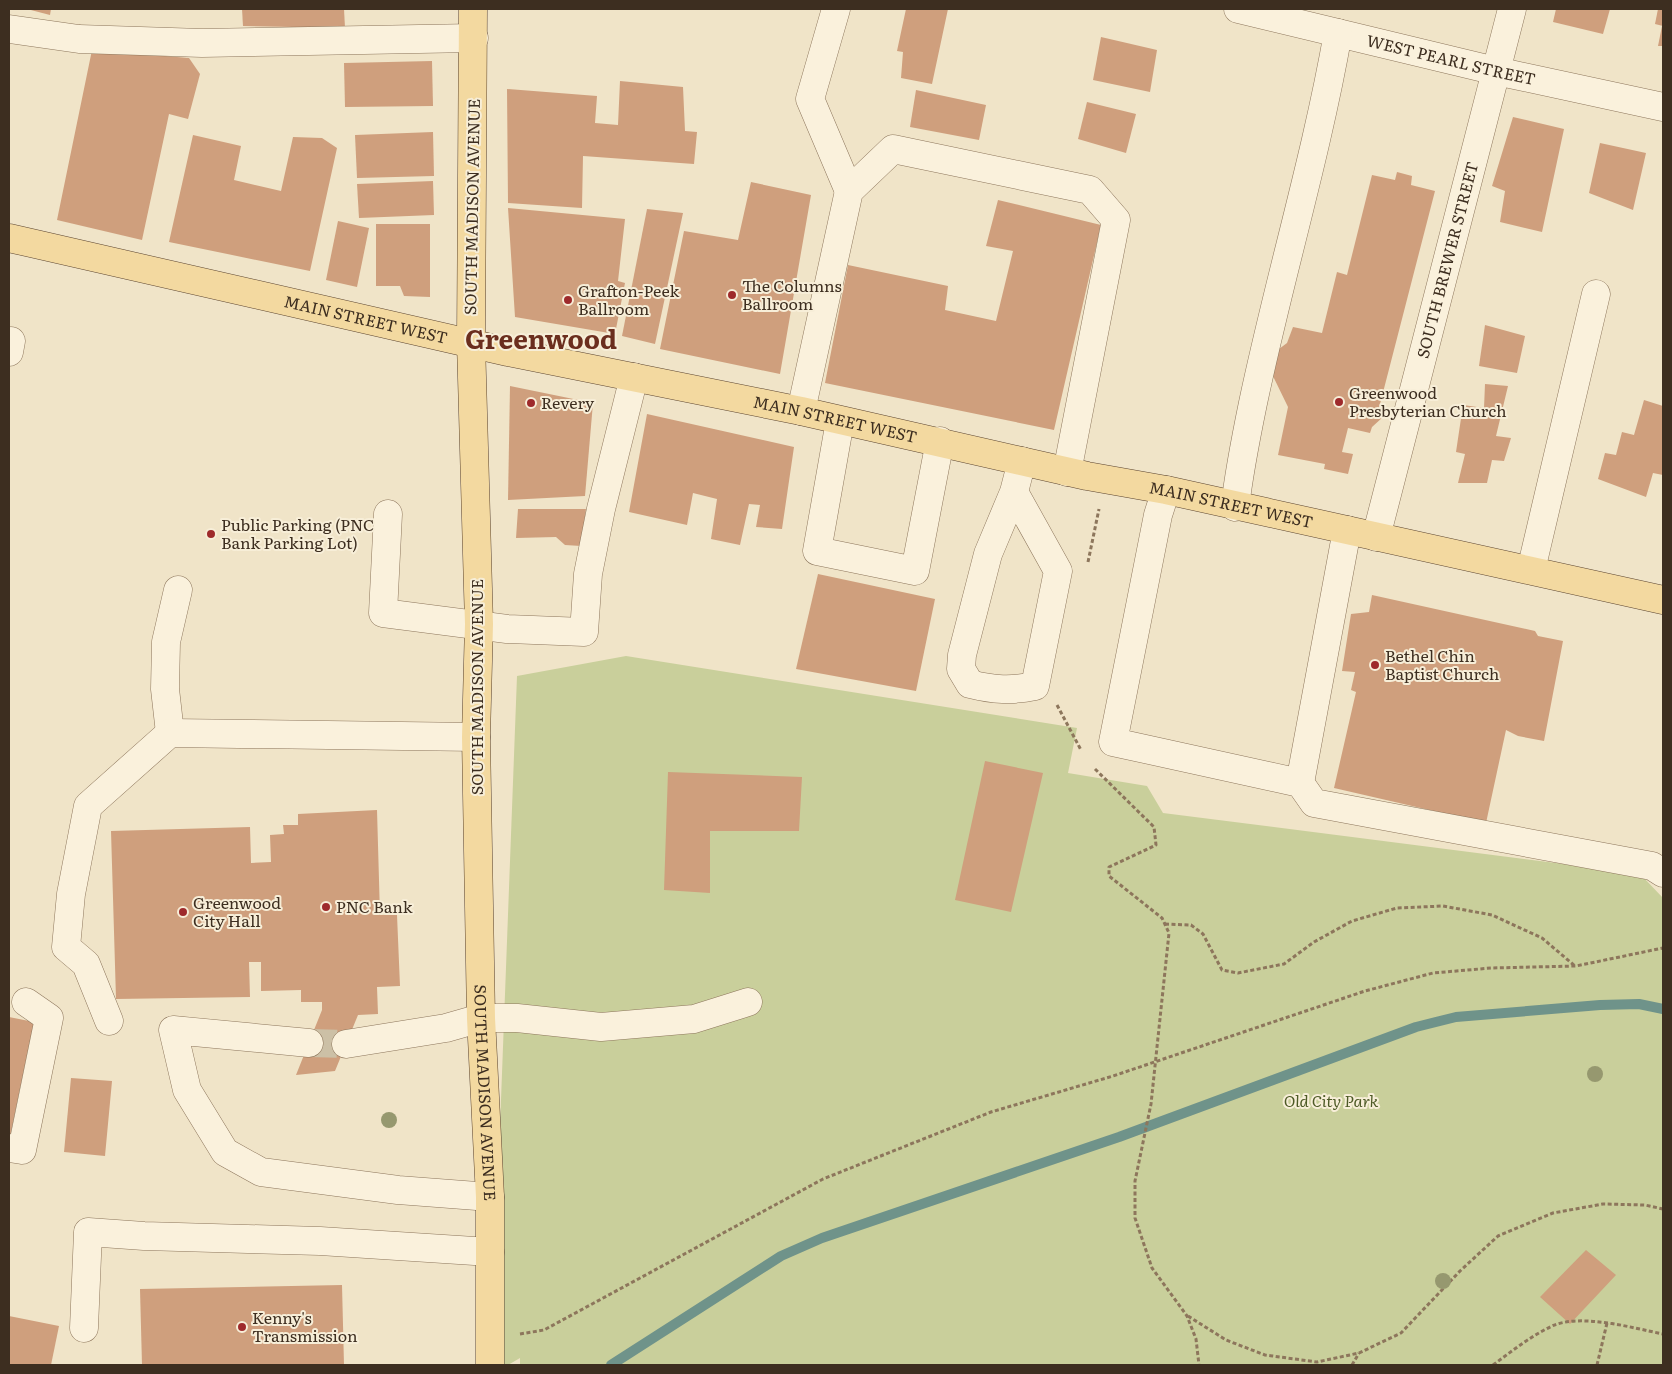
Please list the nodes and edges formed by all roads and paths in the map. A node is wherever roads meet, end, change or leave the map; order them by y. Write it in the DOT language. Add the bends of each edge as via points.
graph roads {
  1 [pos="474,9"];
  2 [pos="836,9"];
  3 [pos="1238,9"];
  4 [pos="1512,9"];
  5 [pos="9,29"];
  6 [pos="1338,33"];
  7 [pos="474,38"];
  8 [pos="1496,71"];
  9 [pos="1663,107"];
  10 [pos="849,191"];
  11 [pos="9,238"];
  12 [pos="1596,294"];
  13 [pos="471,342"];
  14 [pos="634,376"];
  15 [pos="801,411"];
  16 [pos="840,421"];
  17 [pos="940,442"];
  18 [pos="1022,462"];
  19 [pos="1067,472"];
  20 [pos="1166,490"];
  21 [pos="1014,492"];
  22 [pos="1234,507"];
  23 [pos="388,514"];
  24 [pos="1347,530"];
  25 [pos="1376,536"];
  26 [pos="1531,570"];
  27 [pos="178,590"];
  28 [pos="1663,600"];
  29 [pos="479,624"];
  30 [pos="1057,706"];
  31 [pos="170,733"];
  32 [pos="476,736"];
  33 [pos="1083,754"];
  34 [pos="1094,768"];
  35 [pos="1300,783"];
  36 [pos="1663,872"];
  37 [pos="1165,924"];
  38 [pos="1663,948"];
  39 [pos="1576,966"];
  40 [pos="26,1002"];
  41 [pos="748,1002"];
  42 [pos="481,1018"];
  43 [pos="109,1021"];
  44 [pos="309,1043"];
  45 [pos="346,1044"];
  46 [pos="1156,1062"];
  47 [pos="9,1148"];
  48 [pos="490,1197"];
  49 [pos="1663,1209"];
  50 [pos="490,1252"];
  51 [pos="1188,1316"];
  52 [pos="1607,1323"];
  53 [pos="84,1328"];
  54 [pos="1663,1334"];
  55 [pos="490,1353"];
  56 [pos="1359,1354"];
  57 [pos="1199,1365"];
  58 [pos="1352,1365"];
  59 [pos="1494,1365"];
  60 [pos="1597,1365"];
  1 -- 7 [label="main road, SOUTH MADISON AVENUE"];
  2 -- 10 [label="street" via="810,99"];
  3 -- 6 [label="street, WEST PEARL STREET"];
  4 -- 8 [label="street, SOUTH BREWER STREET"];
  5 -- 7 [label="street" via="79,39 202,43"];
  6 -- 8 [label="street, WEST PEARL STREET"];
  6 -- 22 [label="street" via="1263,357"];
  7 -- 13 [label="main road, SOUTH MADISON AVENUE"];
  8 -- 9 [label="street, WEST PEARL STREET"];
  8 -- 25 [label="street, SOUTH BREWER STREET"];
  10 -- 15 [label="street"];
  10 -- 19 [label="street" via="893,149 1090,190 1116,220"];
  11 -- 13 [label="main road, MAIN STREET WEST"];
  12 -- 26 [label="street"];
  13 -- 14 [label="main road, MAIN STREET WEST"];
  13 -- 29 [label="main road, SOUTH MADISON AVENUE"];
  14 -- 15 [label="main road, MAIN STREET WEST"];
  14 -- 29 [label="street" via="588,574 584,632 507,629"];
  15 -- 16 [label="main road, MAIN STREET WEST"];
  16 -- 17 [label="main road, MAIN STREET WEST"];
  16 -- 17 [label="street" via="817,551 915,571"];
  17 -- 18 [label="main road, MAIN STREET WEST"];
  18 -- 19 [label="main road, MAIN STREET WEST"];
  18 -- 21 [label="street"];
  19 -- 20 [label="main road, MAIN STREET WEST"];
  20 -- 22 [label="main road, MAIN STREET WEST"];
  20 -- 35 [label="street" via="1158,515 1113,742"];
  21 -- 21 [label="street" via="988,554 962,655 961,669 970,684 991,690 1010,691 1035,686 1058,571"];
  22 -- 24 [label="main road, MAIN STREET WEST"];
  23 -- 29 [label="street" via="383,613"];
  24 -- 25 [label="main road, MAIN STREET WEST"];
  24 -- 35 [label="street"];
  25 -- 26 [label="main road, MAIN STREET WEST"];
  26 -- 28 [label="main road, MAIN STREET WEST"];
  27 -- 31 [label="street" via="166,642 165,689"];
  29 -- 32 [label="main road, SOUTH MADISON AVENUE"];
  30 -- 33 [label="path"];
  31 -- 32 [label="street"];
  31 -- 43 [label="street" via="88,806 71,894 66,946 86,964"];
  32 -- 42 [label="main road, SOUTH MADISON AVENUE"];
  34 -- 37 [label="path" via="1154,827 1156,845 1109,867 1108,876 1162,918"];
  35 -- 36 [label="street" via="1314,803 1652,866"];
  37 -- 39 [label="path" via="1191,925 1203,934 1222,970 1238,973 1284,964 1352,920 1397,908 1443,906 1492,914 1542,938"];
  37 -- 46 [label="path" via="1169,933"];
  38 -- 39 [label="path"];
  39 -- 46 [label="path" via="1433,973 1365,991"];
  40 -- 47 [label="street" via="49,1018 22,1150"];
  41 -- 42 [label="street" via="694,1019 601,1027 517,1018"];
  42 -- 45 [label="street" via="446,1028"];
  42 -- 48 [label="main road, SOUTH MADISON AVENUE"];
  44 -- 48 [label="street" via="173,1030 187,1090 225,1152 261,1172 398,1190"];
  46 -- 51 [label="path" via="1135,1181 1135,1218 1152,1268"];
  46 -- 55 [label="path" via="991,1112 823,1179 544,1330"];
  48 -- 50 [label="main road, SOUTH MADISON AVENUE"];
  49 -- 56 [label="path" via="1603,1204 1553,1213 1498,1236 1401,1333"];
  50 -- 53 [label="street" via="320,1241 88,1232"];
  50 -- 55 [label="main road, SOUTH MADISON AVENUE"];
  51 -- 56 [label="path" via="1226,1340 1265,1355 1317,1362"];
  51 -- 57 [label="path" via="1196,1339"];
  52 -- 54 [label="path"];
  52 -- 59 [label="path" via="1595,1320 1554,1326"];
  52 -- 60 [label="path"];
  56 -- 58 [label="path"];
}
